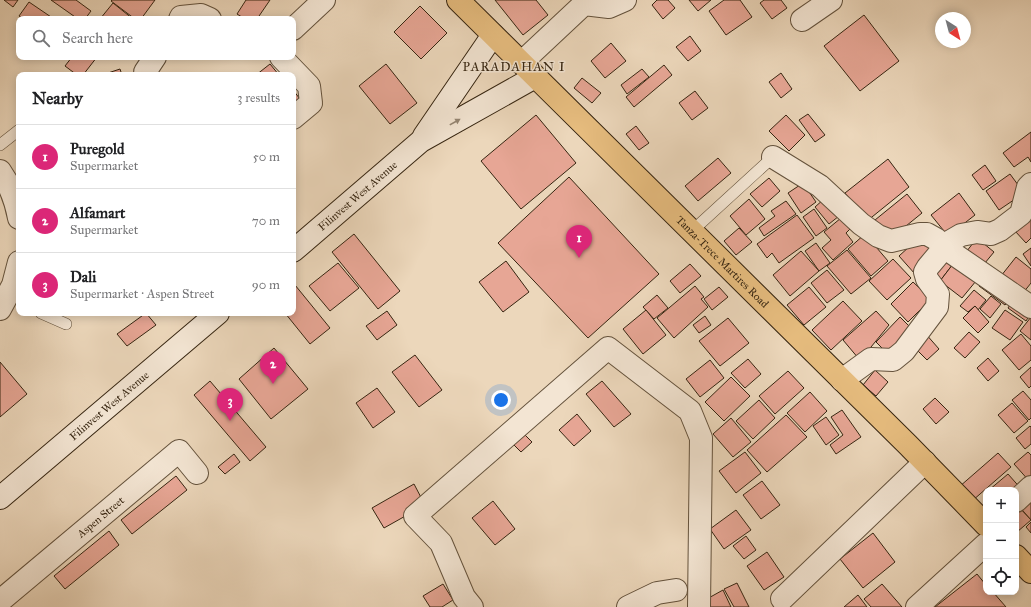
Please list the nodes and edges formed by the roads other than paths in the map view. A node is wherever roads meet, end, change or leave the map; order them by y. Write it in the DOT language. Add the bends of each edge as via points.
graph roads {
  1 [pos="324,0"];
  2 [pos="458,0"];
  3 [pos="625,0"];
  4 [pos="831,0"];
  5 [pos="583,2"];
  6 [pos="192,16"];
  7 [pos="203,16"];
  8 [pos="802,20"];
  9 [pos="296,26"];
  10 [pos="493,35"];
  11 [pos="153,60"];
  12 [pos="284,60"];
  13 [pos="528,70"];
  14 [pos="145,72"];
  15 [pos="295,72"];
  16 [pos="296,73"];
  17 [pos="296,116"];
  18 [pos="16,133"];
  19 [pos="421,141"];
  20 [pos="0,146"];
  21 [pos="773,157"];
  22 [pos="0,171"];
  23 [pos="1031,184"];
  24 [pos="16,207"];
  25 [pos="692,232"];
  26 [pos="296,246"];
  27 [pos="944,248"];
  28 [pos="16,276"];
  29 [pos="9,303"];
  30 [pos="1031,307"];
  31 [pos="48,316"];
  32 [pos="214,316"];
  33 [pos="66,324"];
  34 [pos="842,380"];
  35 [pos="925,462"];
  36 [pos="197,473"];
  37 [pos="1031,487"];
  38 [pos="0,498"];
  39 [pos="1019,498"];
  40 [pos="984,523"];
  41 [pos="983,547"];
  42 [pos="1019,559"];
  43 [pos="1031,572"];
  44 [pos="676,590"];
  45 [pos="782,599"];
  46 [pos="0,601"];
  47 [pos="472,607"];
  48 [pos="628,607"];
  49 [pos="699,607"];
  50 [pos="917,607"];
  1 -- 9 [label="street"];
  2 -- 10 [label="main road, Tanza-Trece Martires Road"];
  3 -- 5 [label="street" via="609,7"];
  4 -- 8 [label="street"];
  5 -- 13 [label="street, Filinvest West Avenue"];
  6 -- 7 [label="street"];
  10 -- 13 [label="main road, Tanza-Trece Martires Road"];
  10 -- 19 [label="street, Filinvest West Avenue"];
  11 -- 14 [label="street"];
  12 -- 15 [label="street"];
  19 -- 13 [label="street, Filinvest West Avenue, one-way"];
  13 -- 25 [label="main road, Tanza-Trece Martires Road"];
  16 -- 17 [label="street" via="309,86 311,103"];
  18 -- 20 [label="lane"];
  19 -- 26 [label="street, Filinvest West Avenue"];
  21 -- 25 [label="lane"];
  21 -- 27 [label="street" via="820,186 861,224 878,236 891,241 927,234"];
  22 -- 24 [label="street"];
  23 -- 27 [label="street" via="1020,214 1000,230 990,234 977,232 961,235"];
  25 -- 34 [label="main road, Tanza-Trece Martires Road"];
  27 -- 30 [label="street"];
  27 -- 34 [label="street" via="925,272 938,294 937,307 904,351 893,360 871,358"];
  28 -- 29 [label="street"];
  31 -- 33 [label="lane"];
  32 -- 38 [label="street, Filinvest West Avenue"];
  34 -- 35 [label="main road, Tanza-Trece Martires Road"];
  35 -- 40 [label="main road, Tanza-Trece Martires Road"];
  35 -- 45 [label="street"];
  36 -- 46 [label="street, Aspen Street" via="179,451"];
  37 -- 39 [label="street"];
  41 -- 50 [label="street"];
  42 -- 43 [label="main road"];
  44 -- 48 [label="street" via="657,593"];
  47 -- 49 [label="street" via="464,597 441,543 415,516 608,348 690,412 701,438"];
}
